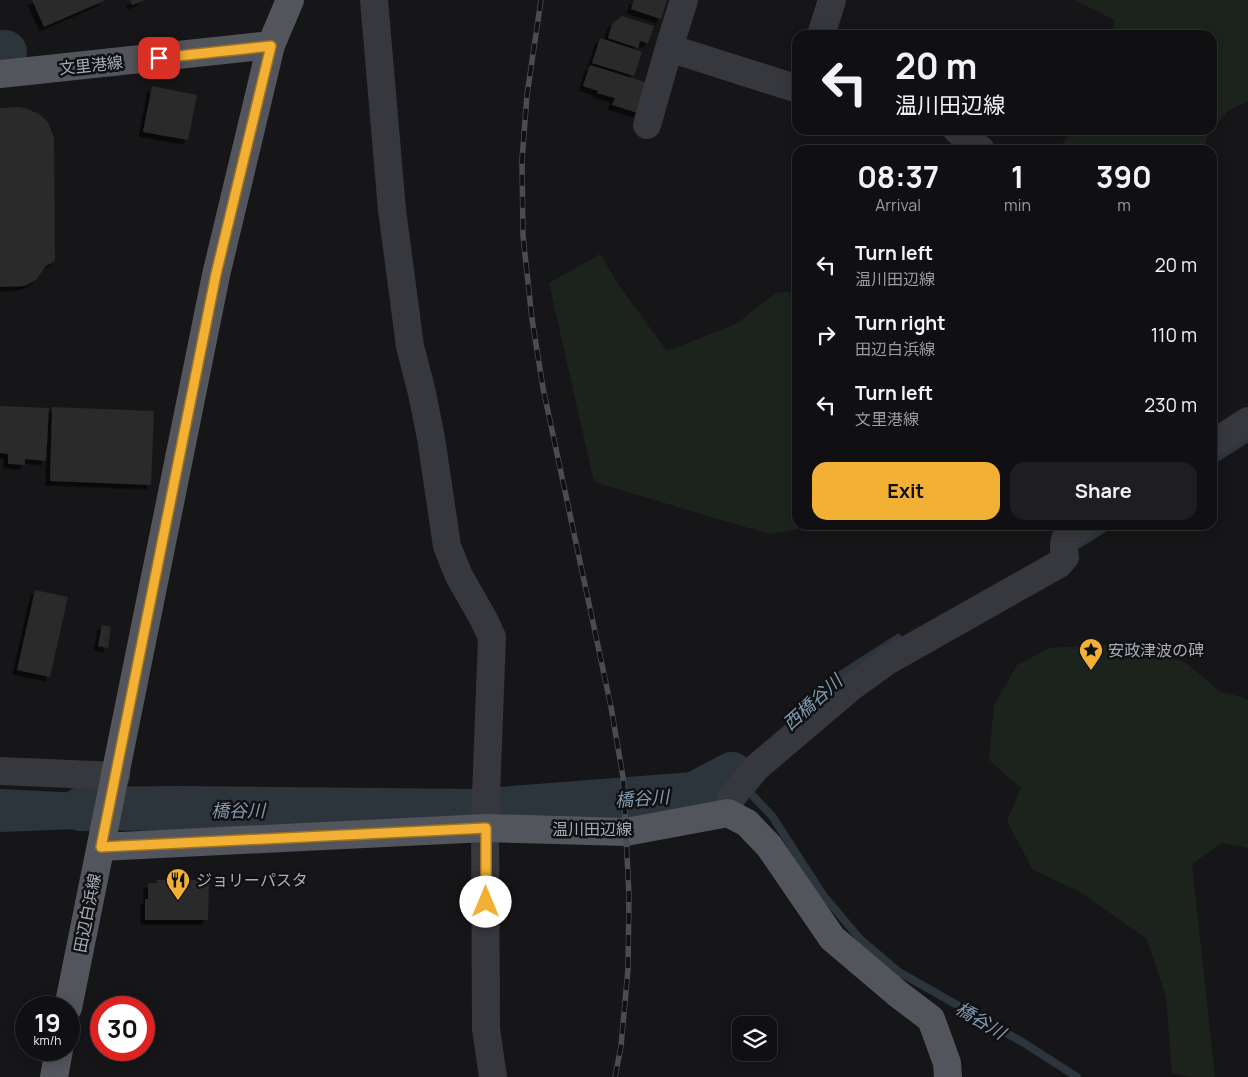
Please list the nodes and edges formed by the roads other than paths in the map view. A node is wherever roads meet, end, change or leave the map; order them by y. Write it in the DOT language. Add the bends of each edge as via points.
graph roads {
  1 [pos="290,0"];
  2 [pos="374,0"];
  3 [pos="684,0"];
  4 [pos="832,0"];
  5 [pos="823,30"];
  6 [pos="271,46"];
  7 [pos="669,48"];
  8 [pos="0,74"];
  9 [pos="792,87"];
  10 [pos="647,125"];
  11 [pos="964,135"];
  12 [pos="975,145"];
  13 [pos="1248,421"];
  14 [pos="1217,441"];
  15 [pos="1075,530"];
  16 [pos="0,771"];
  17 [pos="115,782"];
  18 [pos="729,806"];
  19 [pos="486,825"];
  20 [pos="102,840"];
  21 [pos="70,996"];
  22 [pos="57,1061"];
  23 [pos="54,1077"];
  24 [pos="493,1077"];
  25 [pos="948,1077"];
  1 -- 6 [label="main road, 田辺白浜線"];
  2 -- 19 [label="street" via="393,220 410,346 431,438 447,546 459,576 492,637"];
  3 -- 7 [label="street"];
  4 -- 5 [label="street"];
  6 -- 8 [label="main road, 文里港線"];
  6 -- 17 [label="main road, 田辺白浜線" via="216,274"];
  7 -- 9 [label="street"];
  7 -- 10 [label="street"];
  11 -- 12 [label="street"];
  13 -- 14 [label="street"];
  15 -- 18 [label="street" via="1066,536 1063,545 1065,557 1059,564 889,660 850,688 757,767"];
  16 -- 17 [label="street"];
  17 -- 20 [label="main road, 田辺白浜線"];
  18 -- 19 [label="main road, 温川田辺線" via="626,832"];
  18 -- 25 [label="main road" via="769,846 832,938 931,1019 947,1063"];
  19 -- 20 [label="main road, 温川田辺線"];
  19 -- 24 [label="street" via="486,1029"];
  20 -- 21 [label="main road, 田辺白浜線"];
  22 -- 23 [label="main road"];
}
